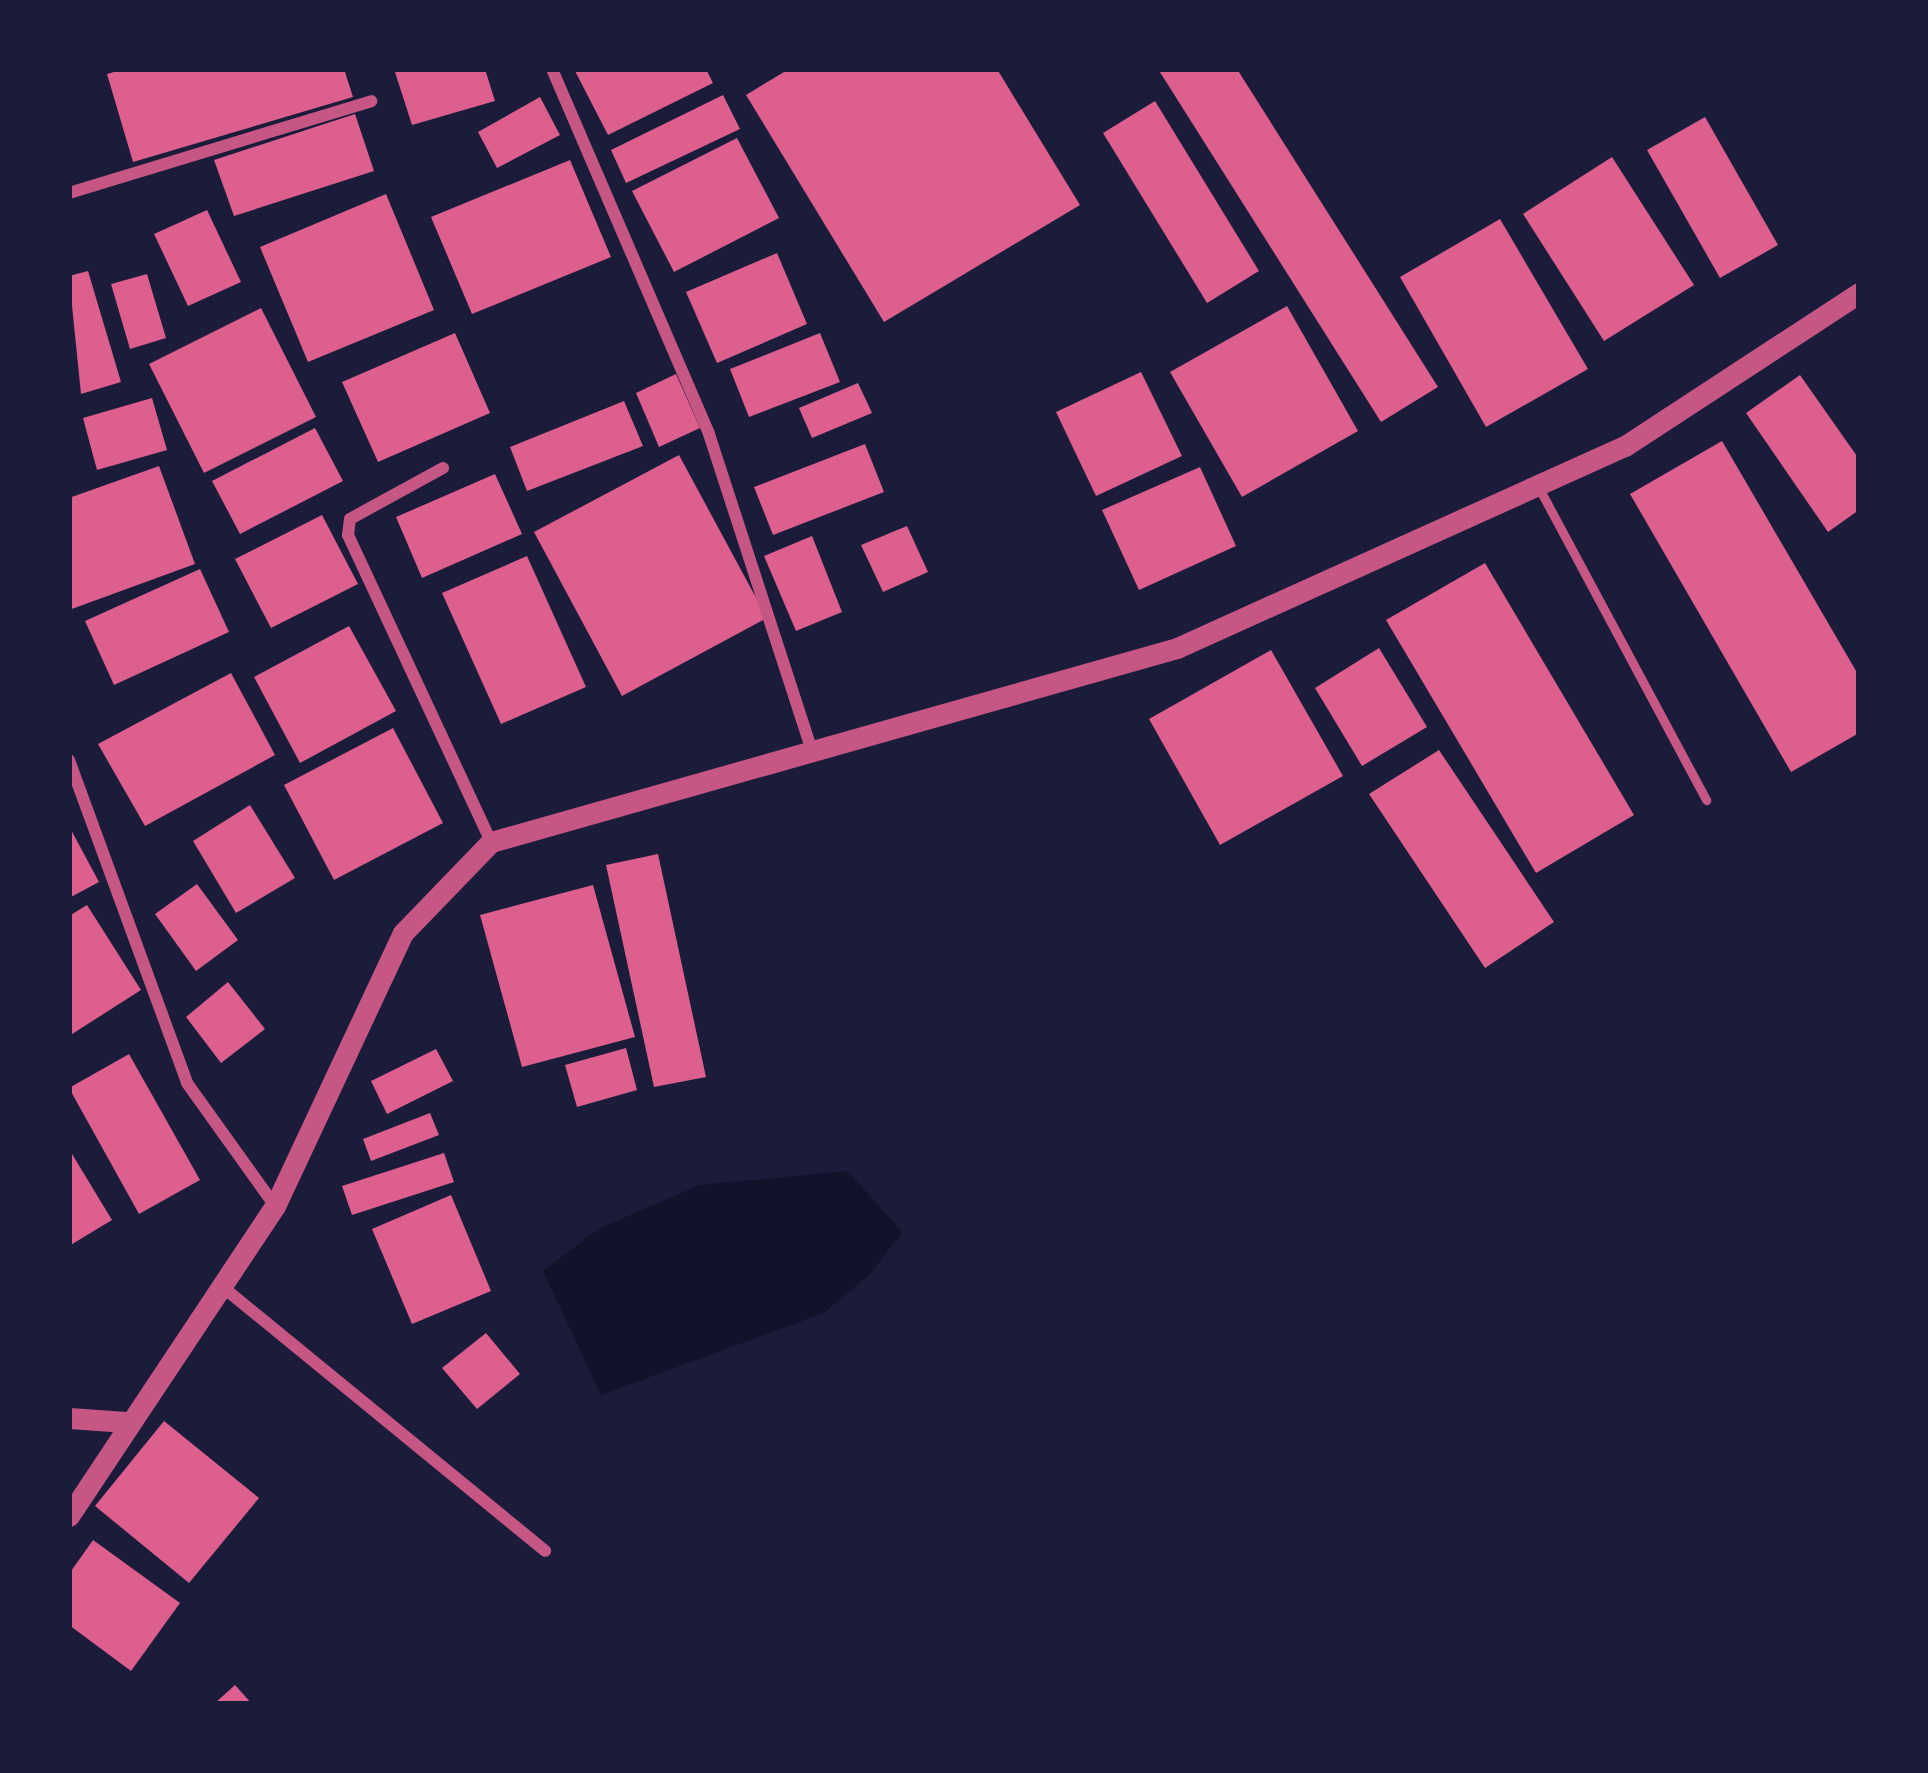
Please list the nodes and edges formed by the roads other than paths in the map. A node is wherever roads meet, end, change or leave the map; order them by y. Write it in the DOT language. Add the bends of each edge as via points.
graph roads {
  1 [pos="552,69"];
  2 [pos="371,101"];
  3 [pos="69,193"];
  4 [pos="1859,293"];
  5 [pos="443,468"];
  6 [pos="1540,490"];
  7 [pos="813,753"];
  8 [pos="69,760"];
  9 [pos="1706,800"];
  10 [pos="490,842"];
  11 [pos="275,1206"];
  12 [pos="224,1288"];
  13 [pos="69,1418"];
  14 [pos="126,1422"];
  15 [pos="69,1516"];
  16 [pos="545,1551"];
  1 -- 7 [label="street" via="709,434"];
  2 -- 3 [label="street"];
  4 -- 6 [label="street" via="1696,408"];
  5 -- 10 [label="street" via="350,519 348,535"];
  6 -- 7 [label="street" via="1177,648"];
  6 -- 9 [label="lane"];
  7 -- 10 [label="street"];
  8 -- 11 [label="street" via="187,1083"];
  10 -- 11 [label="street" via="403,933"];
  11 -- 12 [label="street"];
  12 -- 14 [label="street"];
  12 -- 16 [label="street"];
  13 -- 14 [label="street"];
  14 -- 15 [label="street"];
}
